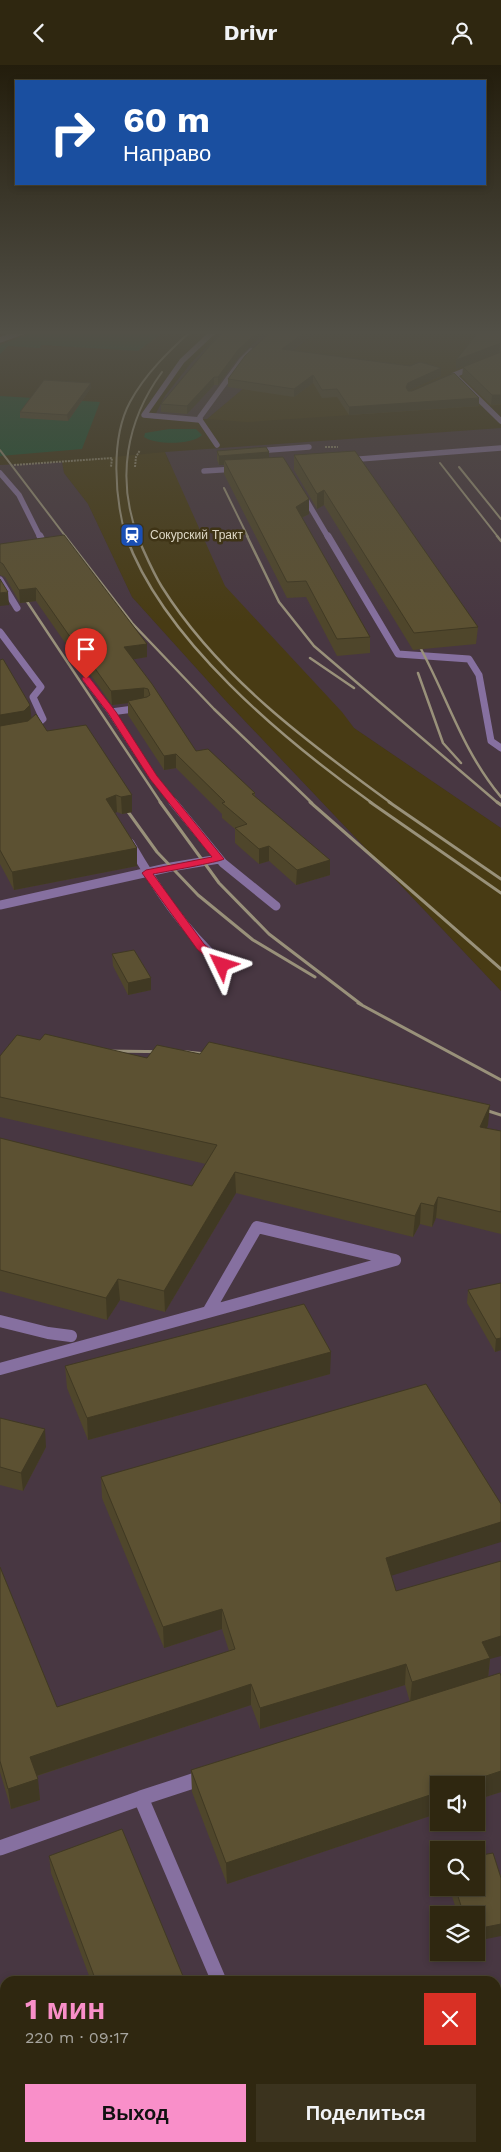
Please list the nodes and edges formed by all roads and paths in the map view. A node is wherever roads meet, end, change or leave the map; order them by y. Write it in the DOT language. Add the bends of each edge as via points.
graph roads {
  1 [pos="205,427"];
  2 [pos="219,447"];
  3 [pos="309,447"];
  4 [pos="501,448"];
  5 [pos="140,450"];
  6 [pos="252,451"];
  7 [pos="344,460"];
  8 [pos="13,465"];
  9 [pos="111,467"];
  10 [pos="135,467"];
  11 [pos="240,468"];
  12 [pos="204,471"];
  13 [pos="0,473"];
  14 [pos="300,489"];
  15 [pos="26,544"];
  16 [pos="0,581"];
  17 [pos="17,608"];
  18 [pos="0,632"];
  19 [pos="10,646"];
  20 [pos="0,648"];
  21 [pos="86,679"];
  22 [pos="145,707"];
  23 [pos="111,712"];
  24 [pos="28,732"];
  25 [pos="501,748"];
  26 [pos="125,834"];
  27 [pos="219,859"];
  28 [pos="146,873"];
  29 [pos="0,905"];
  30 [pos="276,906"];
  31 [pos="222,965"];
  32 [pos="208,1313"];
  33 [pos="0,1321"];
  34 [pos="71,1336"];
  35 [pos="0,1369"];
  36 [pos="217,1774"];
  37 [pos="141,1798"];
  38 [pos="0,1848"];
  39 [pos="217,1976"];
  1 -- 2 [label="street"];
  3 -- 6 [label="street"];
  4 -- 7 [label="street"];
  5 -- 10 [label="path"];
  8 -- 9 [label="path" via="112,458"];
  11 -- 12 [label="street"];
  13 -- 15 [label="street" via="19,495 42,542"];
  14 -- 25 [label="street" via="398,654 469,659 479,675 491,741"];
  16 -- 17 [label="street"];
  18 -- 19 [label="street"];
  19 -- 20 [label="street"];
  19 -- 24 [label="street" via="41,687 33,697 43,719"];
  21 -- 23 [label="street"];
  22 -- 23 [label="street"];
  23 -- 27 [label="street" via="153,777"];
  26 -- 28 [label="street"];
  27 -- 28 [label="street"];
  27 -- 30 [label="street"];
  28 -- 29 [label="street"];
  28 -- 31 [label="street" via="201,947"];
  32 -- 32 [label="street" via="320,1281 395,1260 257,1227"];
  32 -- 35 [label="street"];
  33 -- 34 [label="street"];
  36 -- 37 [label="street"];
  37 -- 38 [label="street"];
  37 -- 39 [label="street"];
}
